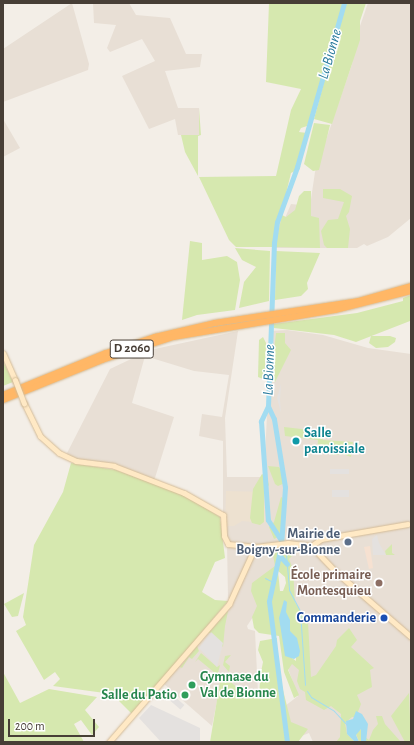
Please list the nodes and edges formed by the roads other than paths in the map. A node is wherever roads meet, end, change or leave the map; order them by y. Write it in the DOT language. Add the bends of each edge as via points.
graph roads {
  1 [pos="411,286"];
  2 [pos="411,291"];
  3 [pos="331,308"];
  4 [pos="267,318"];
  5 [pos="3,353"];
  6 [pos="3,395"];
  7 [pos="3,400"];
  8 [pos="408,524"];
  9 [pos="313,544"];
  10 [pos="255,547"];
  11 [pos="411,637"];
  12 [pos="110,742"];
  1 -- 3 [label="highway, D 2060"];
  2 -- 3 [label="highway, D 2060"];
  3 -- 4 [label="highway, D 2060"];
  4 -- 6 [label="highway, D 2060" via="200,326 155,337"];
  4 -- 7 [label="highway, D 2060" via="151,343"];
  5 -- 10 [label="street, bridge" via="40,436 66,457 114,466 184,493 223,515 224,536 228,544"];
  8 -- 9 [label="street"];
  9 -- 10 [label="street"];
  9 -- 11 [label="street" via="336,572"];
  10 -- 12 [label="street" via="229,604"];
}
